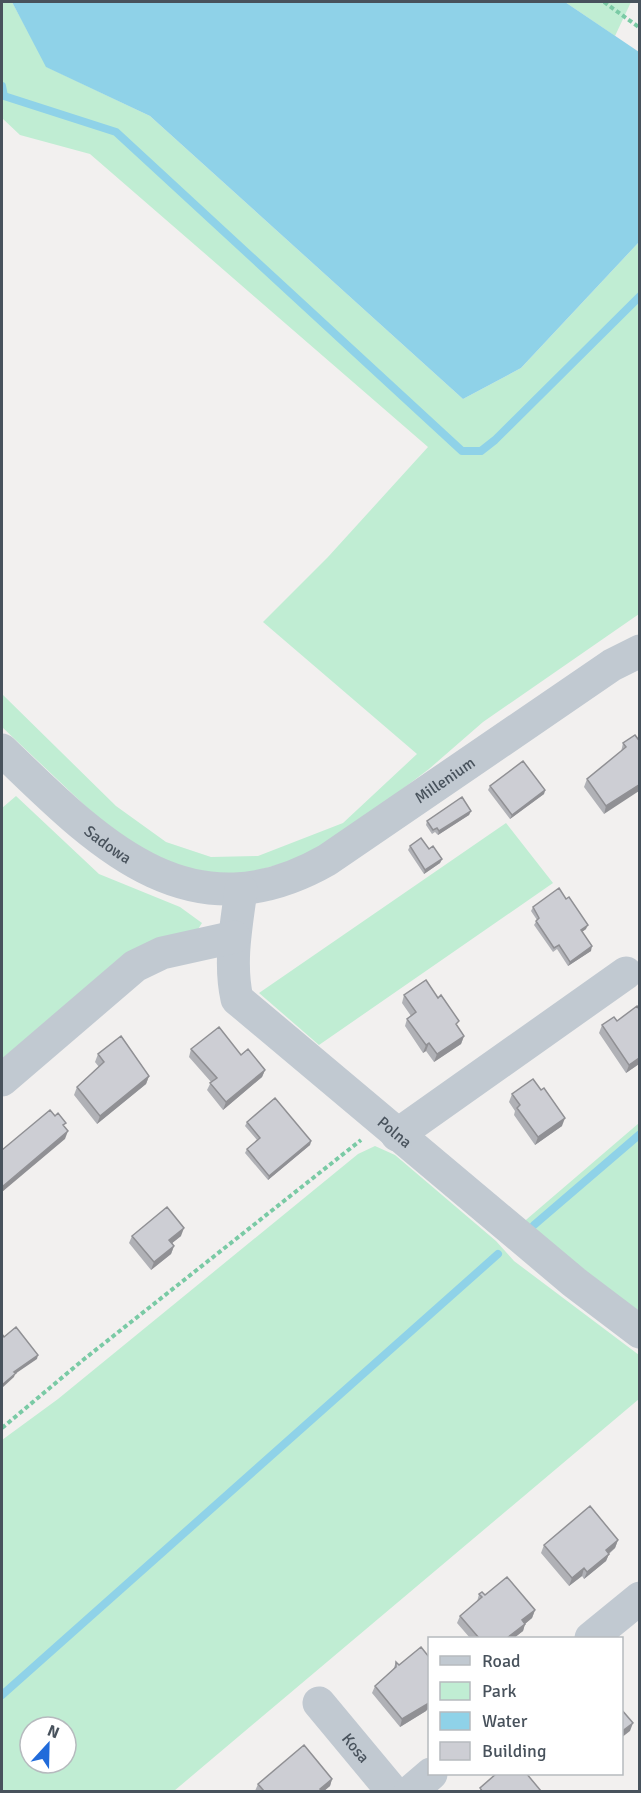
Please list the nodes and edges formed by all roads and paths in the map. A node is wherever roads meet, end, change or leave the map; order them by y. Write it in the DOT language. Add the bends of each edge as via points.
graph roads {
  1 [pos="604,2"];
  2 [pos="639,28"];
  3 [pos="639,651"];
  4 [pos="2,750"];
  5 [pos="241,890"];
  6 [pos="234,937"];
  7 [pos="626,973"];
  8 [pos="2,1080"];
  9 [pos="390,1129"];
  10 [pos="639,1332"];
  11 [pos="2,1428"];
  12 [pos="639,1598"];
  13 [pos="592,1637"];
  14 [pos="319,1703"];
  15 [pos="429,1775"];
  16 [pos="393,1791"];
  17 [pos="410,1791"];
  1 -- 2 [label="path"];
  3 -- 5 [label="street, Millenium" via="612,665 327,860 283,881"];
  4 -- 5 [label="street, Sadowa" via="96,836 138,864 201,888"];
  5 -- 6 [label="street, Polna"];
  6 -- 8 [label="street" via="162,953 135,966"];
  6 -- 9 [label="street, Polna" via="233,981 237,999"];
  7 -- 9 [label="street"];
  9 -- 10 [label="street, Polna"];
  9 -- 11 [label="path" via="82,1360"];
  12 -- 13 [label="street"];
  14 -- 16 [label="street, Kosa"];
  15 -- 17 [label="street"];
}
